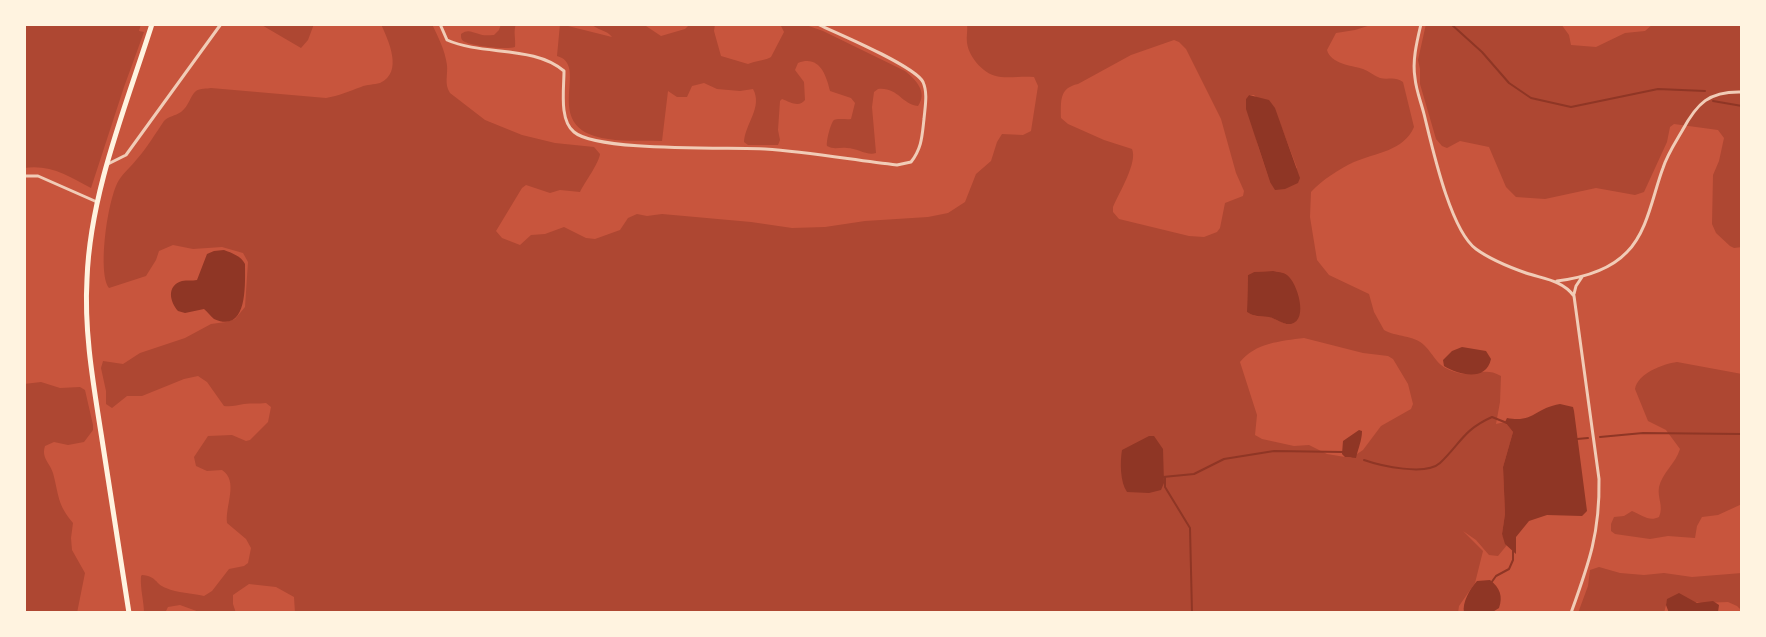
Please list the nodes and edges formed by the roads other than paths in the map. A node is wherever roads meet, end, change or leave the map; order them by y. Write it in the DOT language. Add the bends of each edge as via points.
graph roads {
  1 [pos="152,24"];
  2 [pos="221,24"];
  3 [pos="440,24"];
  4 [pos="817,24"];
  5 [pos="1421,24"];
  6 [pos="1742,92"];
  7 [pos="108,164"];
  8 [pos="24,176"];
  9 [pos="98,202"];
  10 [pos="1582,277"];
  11 [pos="1556,281"];
  12 [pos="1574,296"];
  13 [pos="129,613"];
  14 [pos="1571,613"];
  1 -- 7 [label="main road"];
  2 -- 7 [label="street" via="126,155"];
  3 -- 4 [label="street" via="447,40 462,46 555,63 564,71 565,119 573,132 585,139 640,146 814,153 897,165 911,162 919,151 923,132 923,80 881,54"];
  5 -- 11 [label="street" via="1414,78 1433,150 1461,230 1474,248 1498,262"];
  6 -- 10 [label="street" via="1720,93 1693,112 1665,161 1633,245 1617,260"];
  7 -- 9 [label="main road"];
  8 -- 9 [label="street" via="38,176"];
  9 -- 13 [label="main road" via="87,278 90,362"];
  10 -- 11 [label="street"];
  10 -- 12 [label="street"];
  11 -- 12 [label="street"];
  12 -- 14 [label="street" via="1600,507 1590,563"];
}
